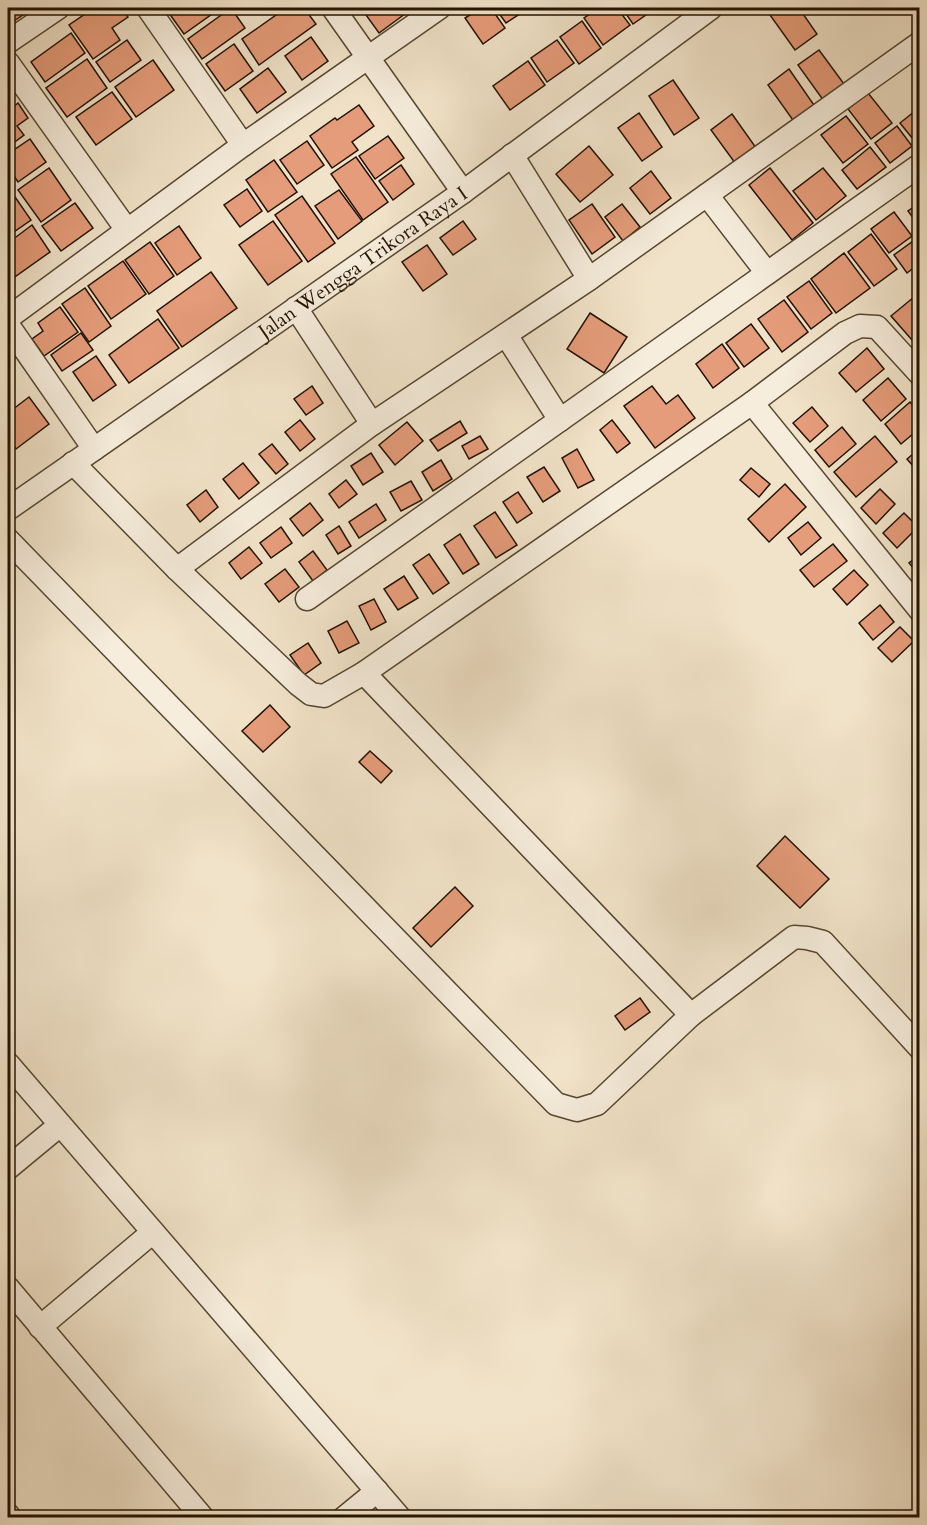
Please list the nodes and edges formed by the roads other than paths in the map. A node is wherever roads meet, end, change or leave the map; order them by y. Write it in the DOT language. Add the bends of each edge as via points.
graph roads {
  1 [pos="58,8"];
  2 [pos="148,8"];
  3 [pos="333,8"];
  4 [pos="439,8"];
  5 [pos="711,8"];
  6 [pos="8,42"];
  7 [pos="920,43"];
  8 [pos="368,58"];
  9 [pos="8,63"];
  10 [pos="243,145"];
  11 [pos="512,155"];
  12 [pos="920,165"];
  13 [pos="463,192"];
  14 [pos="707,195"];
  15 [pos="127,230"];
  16 [pos="767,273"];
  17 [pos="589,279"];
  18 [pos="296,308"];
  19 [pos="8,318"];
  20 [pos="8,325"];
  21 [pos="506,335"];
  22 [pos="920,374"];
  23 [pos="752,402"];
  24 [pos="560,420"];
  25 [pos="372,424"];
  26 [pos="94,449"];
  27 [pos="73,463"];
  28 [pos="8,509"];
  29 [pos="8,540"];
  30 [pos="177,569"];
  31 [pos="307,599"];
  32 [pos="920,610"];
  33 [pos="364,673"];
  34 [pos="691,1015"];
  35 [pos="920,1048"];
  36 [pos="8,1064"];
  37 [pos="60,1125"];
  38 [pos="8,1168"];
  39 [pos="153,1232"];
  40 [pos="8,1288"];
  41 [pos="40,1327"];
  42 [pos="377,1491"];
  43 [pos="203,1518"];
  44 [pos="344,1518"];
  45 [pos="400,1518"];
  1 -- 6 [label="street"];
  2 -- 10 [label="street"];
  3 -- 8 [label="street"];
  4 -- 8 [label="street"];
  5 -- 11 [label="street, Jalan Wengga Trikora Raya I"];
  7 -- 14 [label="street"];
  8 -- 10 [label="street"];
  8 -- 13 [label="street"];
  9 -- 15 [label="street"];
  10 -- 15 [label="street"];
  11 -- 13 [label="street, Jalan Wengga Trikora Raya I"];
  11 -- 17 [label="street"];
  12 -- 16 [label="street"];
  13 -- 18 [label="street, Jalan Wengga Trikora Raya I"];
  14 -- 16 [label="street"];
  14 -- 17 [label="street"];
  15 -- 19 [label="street"];
  16 -- 24 [label="street"];
  17 -- 21 [label="street"];
  18 -- 25 [label="street"];
  18 -- 26 [label="street, Jalan Wengga Trikora Raya I"];
  20 -- 26 [label="street"];
  21 -- 24 [label="street"];
  21 -- 25 [label="street"];
  22 -- 23 [label="street" via="877,327 860,326"];
  23 -- 32 [label="street"];
  23 -- 33 [label="street"];
  24 -- 31 [label="street"];
  25 -- 30 [label="street"];
  26 -- 27 [label="street, Jalan Wengga Trikora Raya I"];
  27 -- 28 [label="street, Jalan Wengga Trikora Raya I"];
  27 -- 30 [label="street"];
  29 -- 34 [label="street" via="556,1104 577,1110 597,1104"];
  30 -- 33 [label="street" via="311,694 324,696"];
  33 -- 34 [label="street"];
  34 -- 35 [label="street" via="794,937 807,938 822,942"];
  36 -- 37 [label="street"];
  37 -- 38 [label="street"];
  37 -- 39 [label="street"];
  39 -- 41 [label="street"];
  39 -- 42 [label="street"];
  40 -- 41 [label="street"];
  41 -- 43 [label="street"];
  42 -- 44 [label="street"];
  42 -- 45 [label="street"];
}
